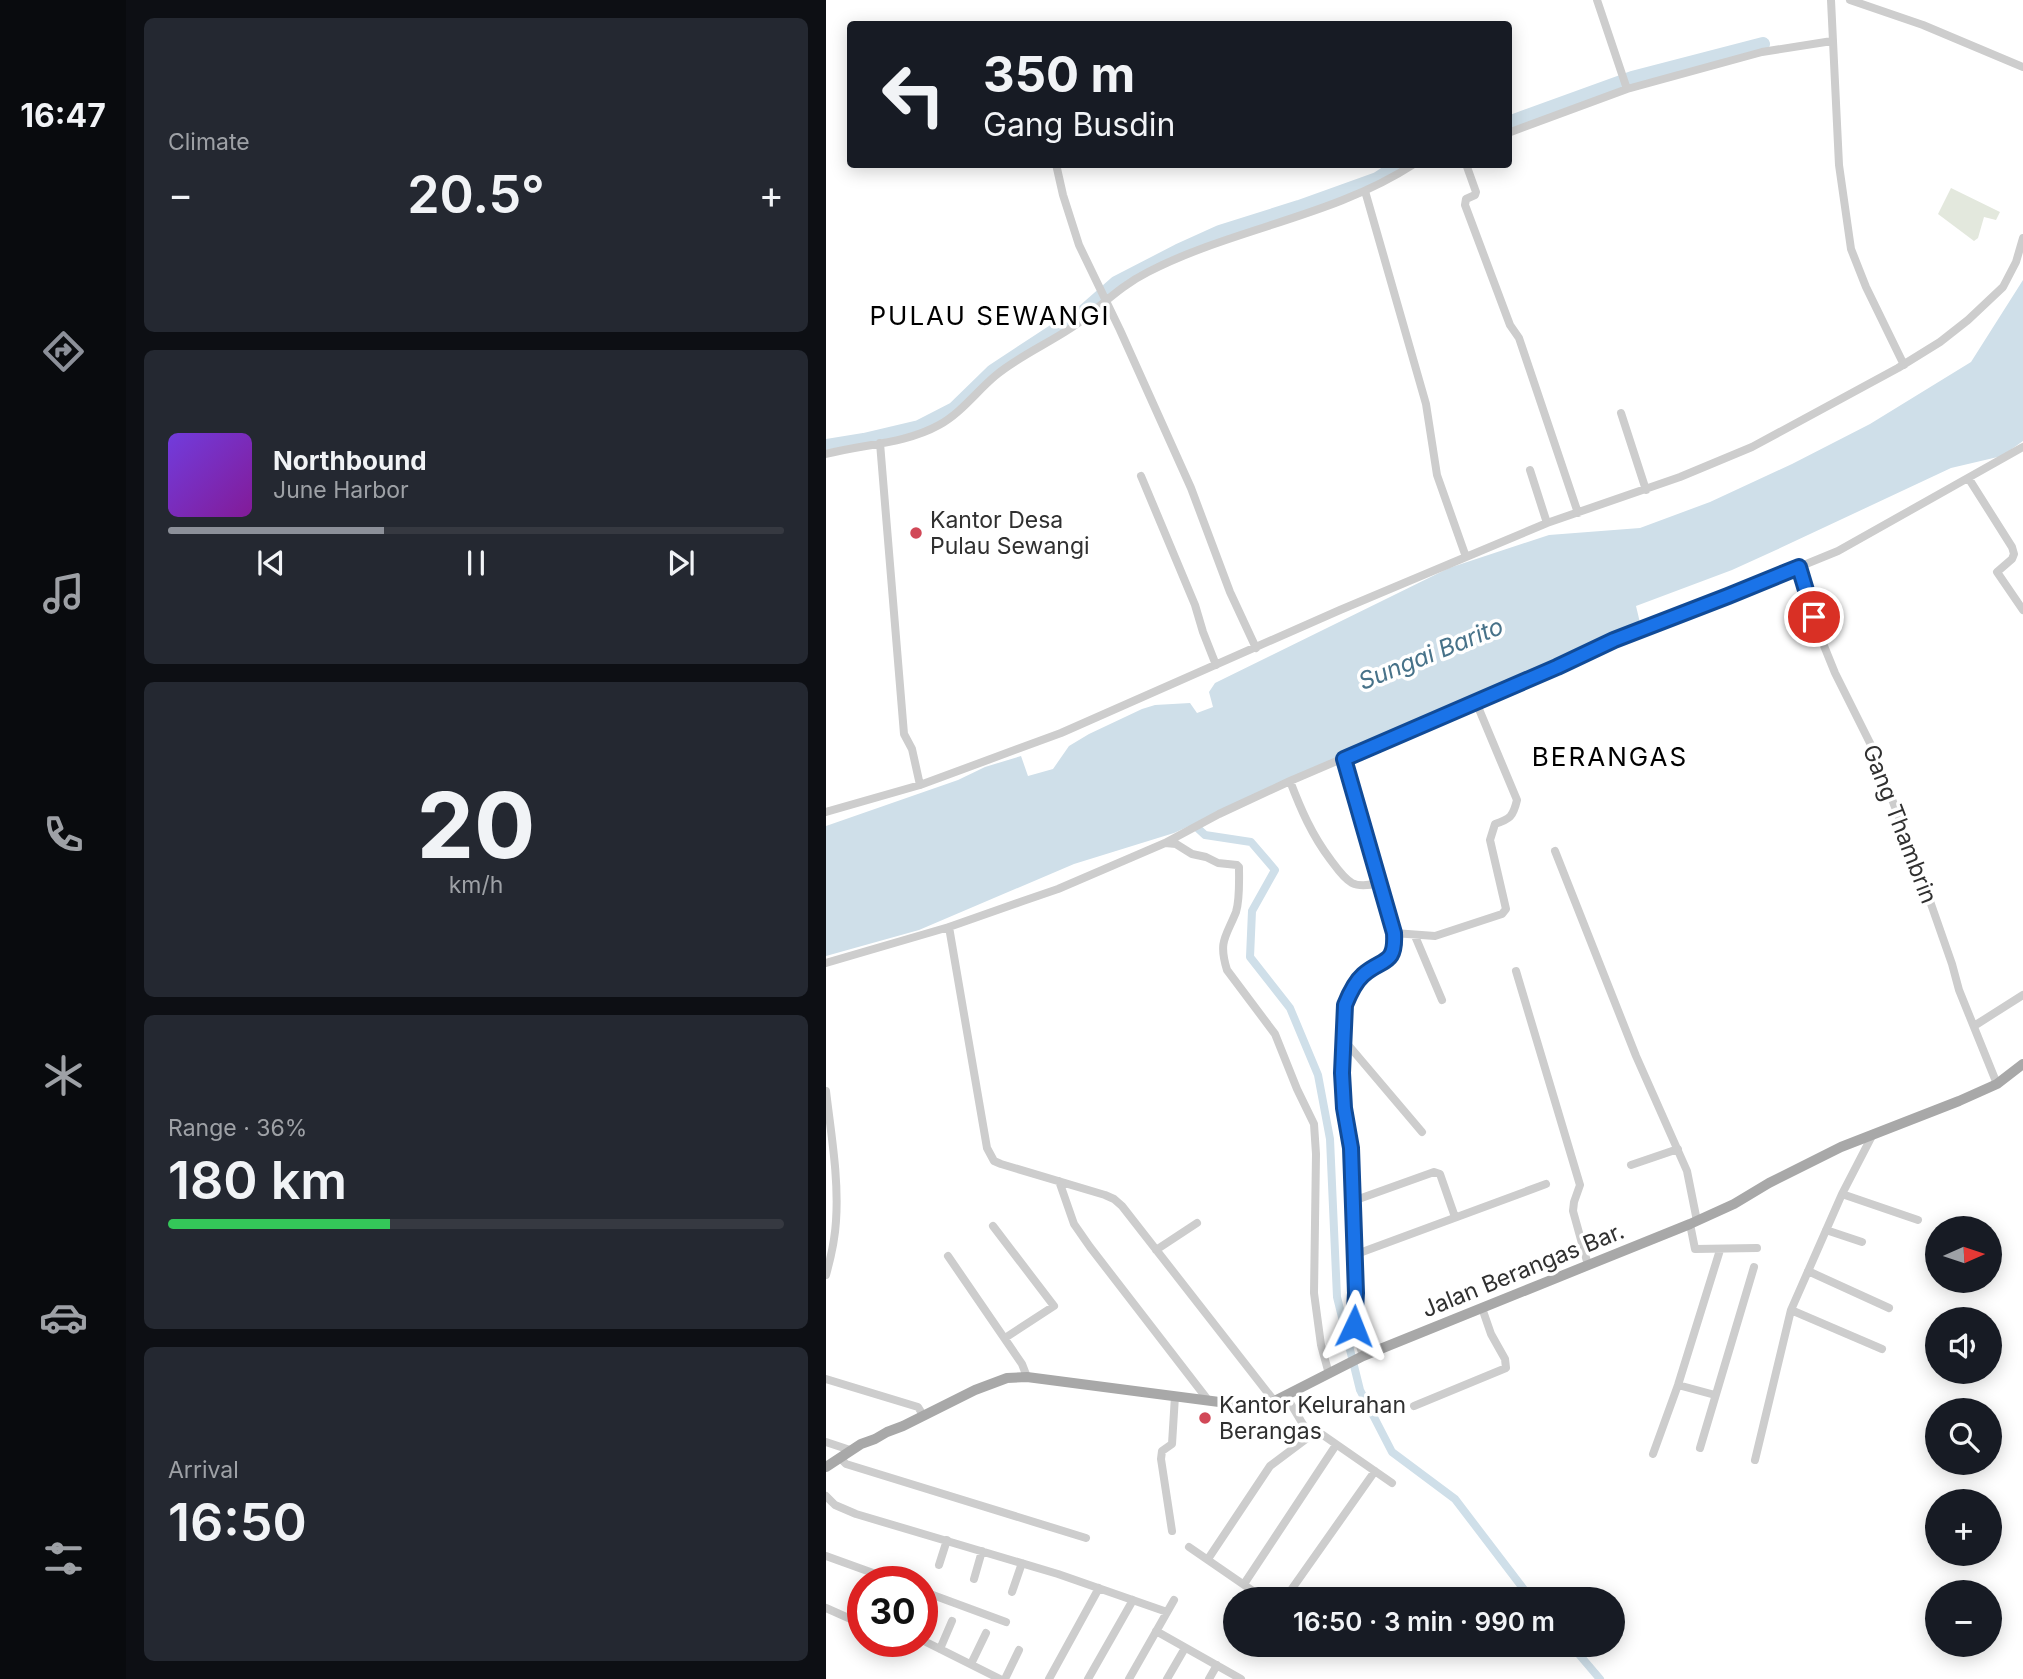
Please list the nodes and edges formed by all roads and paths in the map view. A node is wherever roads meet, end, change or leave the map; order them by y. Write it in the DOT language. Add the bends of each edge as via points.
graph roads {
  1 [pos="1597,0"];
  2 [pos="1831,0"];
  3 [pos="1850,0"];
  4 [pos="1832,41"];
  5 [pos="2023,66"];
  6 [pos="1625,83"];
  7 [pos="1512,131"];
  8 [pos="1057,168"];
  9 [pos="1408,168"];
  10 [pos="1467,168"];
  11 [pos="1365,191"];
  12 [pos="2023,238"];
  13 [pos="1103,294"];
  14 [pos="1904,365"];
  15 [pos="1621,413"];
  16 [pos="880,443"];
  17 [pos="2023,447"];
  18 [pos="826,454"];
  19 [pos="1530,470"];
  20 [pos="1141,476"];
  21 [pos="1969,479"];
  22 [pos="1646,490"];
  23 [pos="1578,513"];
  24 [pos="1547,523"];
  25 [pos="1466,557"];
  26 [pos="1799,567"];
  27 [pos="2023,610"];
  28 [pos="1256,648"];
  29 [pos="1216,665"];
  30 [pos="1476,702"];
  31 [pos="1344,759"];
  32 [pos="1290,782"];
  33 [pos="920,785"];
  34 [pos="826,813"];
  35 [pos="1167,842"];
  36 [pos="1555,852"];
  37 [pos="1379,883"];
  38 [pos="949,927"];
  39 [pos="1394,933"];
  40 [pos="1415,936"];
  41 [pos="826,963"];
  42 [pos="1516,971"];
  43 [pos="2023,995"];
  44 [pos="1442,1000"];
  45 [pos="1974,1026"];
  46 [pos="1344,1040"];
  47 [pos="2023,1064"];
  48 [pos="1997,1083"];
  49 [pos="826,1091"];
  50 [pos="1422,1132"];
  51 [pos="1873,1134"];
  52 [pos="1678,1149"];
  53 [pos="1631,1165"];
  54 [pos="1059,1181"];
  55 [pos="1546,1184"];
  56 [pos="1842,1194"];
  57 [pos="1353,1201"];
  58 [pos="1455,1217"];
  59 [pos="1918,1220"];
  60 [pos="1197,1223"];
  61 [pos="1694,1223"];
  62 [pos="993,1226"];
  63 [pos="1826,1230"];
  64 [pos="1862,1242"];
  65 [pos="1757,1248"];
  66 [pos="1156,1250"];
  67 [pos="1720,1250"];
  68 [pos="1354,1255"];
  69 [pos="948,1256"];
  70 [pos="1588,1265"];
  71 [pos="1754,1267"];
  72 [pos="1808,1271"];
  73 [pos="826,1275"];
  74 [pos="1482,1308"];
  75 [pos="1889,1308"];
  76 [pos="1791,1310"];
  77 [pos="1005,1338"];
  78 [pos="1882,1349"];
  79 [pos="1360,1357"];
  80 [pos="1333,1372"];
  81 [pos="1027,1377"];
  82 [pos="826,1379"];
  83 [pos="1678,1385"];
  84 [pos="1715,1395"];
  85 [pos="1175,1396"];
  86 [pos="1286,1396"];
  87 [pos="1208,1400"];
  88 [pos="1275,1402"];
  89 [pos="1414,1406"];
  90 [pos="923,1415"];
  91 [pos="1310,1436"];
  92 [pos="826,1442"];
  93 [pos="1336,1445"];
  94 [pos="1700,1448"];
  95 [pos="850,1450"];
  96 [pos="1653,1454"];
  97 [pos="840,1458"];
  98 [pos="1755,1460"];
  99 [pos="826,1468"];
  100 [pos="1375,1471"];
  101 [pos="1392,1483"];
  102 [pos="826,1496"];
  103 [pos="1172,1531"];
  104 [pos="1086,1538"];
  105 [pos="947,1540"];
  106 [pos="1189,1547"];
  107 [pos="982,1551"];
  108 [pos="826,1556"];
  109 [pos="1208,1559"];
  110 [pos="1022,1563"];
  111 [pos="939,1565"];
  112 [pos="854,1566"];
  113 [pos="974,1579"];
  114 [pos="1244,1584"];
  115 [pos="1248,1587"];
  116 [pos="1293,1587"];
  117 [pos="1099,1588"];
  118 [pos="1012,1591"];
  119 [pos="938,1597"];
  120 [pos="1133,1600"];
  121 [pos="1174,1600"];
  122 [pos="826,1608"];
  123 [pos="1167,1612"];
  124 [pos="847,1616"];
  125 [pos="953,1621"];
  126 [pos="1006,1622"];
  127 [pos="1156,1631"];
  128 [pos="986,1633"];
  129 [pos="1185,1648"];
  130 [pos="940,1649"];
  131 [pos="1019,1650"];
  132 [pos="971,1664"];
  133 [pos="1217,1665"];
  134 [pos="1002,1679"];
  135 [pos="1049,1679"];
  136 [pos="1088,1679"];
  137 [pos="1129,1679"];
  138 [pos="1167,1679"];
  139 [pos="1209,1679"];
  140 [pos="1241,1679"];
  1 -- 6 [label="street"];
  2 -- 4 [label="street"];
  3 -- 5 [label="street"];
  4 -- 6 [label="street"];
  4 -- 14 [label="street" via="1839,165 1852,249"];
  6 -- 7 [label="street"];
  8 -- 13 [label="street" via="1079,246"];
  9 -- 11 [label="street"];
  10 -- 23 [label="street" via="1476,192 1465,205 1519,338"];
  11 -- 13 [label="street" via="1200,248"];
  11 -- 25 [label="street" via="1426,404 1437,475"];
  12 -- 14 [label="street" via="2003,287 1968,320"];
  13 -- 16 [label="street" via="1073,327 996,375 940,425"];
  13 -- 28 [label="street" via="1191,488"];
  14 -- 22 [label="street" via="1752,447"];
  15 -- 22 [label="street"];
  16 -- 18 [label="street"];
  16 -- 33 [label="street" via="904,734"];
  17 -- 21 [label="street"];
  19 -- 24 [label="street"];
  20 -- 29 [label="street"];
  21 -- 26 [label="street" via="1838,551"];
  21 -- 27 [label="street" via="2013,551 2012,559 1997,572"];
  22 -- 23 [label="street"];
  23 -- 24 [label="street"];
  24 -- 25 [label="street"];
  25 -- 28 [label="street"];
  26 -- 30 [label="street" via="1614,640"];
  26 -- 45 [label="street, Gang Thambrin" via="1818,631 1871,745"];
  28 -- 29 [label="street"];
  29 -- 33 [label="street" via="1061,733"];
  30 -- 31 [label="street"];
  30 -- 40 [label="street" via="1517,800 1510,818 1495,824 1490,840 1506,909 1435,936"];
  31 -- 32 [label="street"];
  31 -- 37 [label="street"];
  32 -- 35 [label="street"];
  32 -- 37 [label="street" via="1315,839 1339,871 1352,883"];
  33 -- 34 [label="street"];
  35 -- 38 [label="street" via="1058,889"];
  35 -- 80 [label="street" via="1239,867 1237,910 1223,941 1224,959 1227,970 1275,1034 1314,1124 1314,1293 1321,1345"];
  36 -- 52 [label="street"];
  37 -- 39 [label="street"];
  38 -- 41 [label="street"];
  38 -- 54 [label="street" via="989,1153 993,1161"];
  39 -- 40 [label="street"];
  39 -- 46 [label="street" via="1392,954 1362,976 1348,998"];
  40 -- 44 [label="street"];
  42 -- 70 [label="street" via="1579,1181 1573,1211"];
  43 -- 45 [label="street"];
  45 -- 48 [label="street, Gang Thambrin"];
  46 -- 50 [label="street"];
  46 -- 57 [label="street" via="1344,1108"];
  47 -- 48 [label="main road, Jalan Berangas Bar."];
  48 -- 51 [label="main road, Jalan Berangas Bar."];
  49 -- 73 [label="street" via="837,1208"];
  51 -- 56 [label="street"];
  51 -- 61 [label="main road, Jalan Berangas Bar."];
  52 -- 53 [label="street"];
  52 -- 61 [label="street" via="1687,1171"];
  54 -- 66 [label="street" via="1114,1199"];
  54 -- 87 [label="street" via="1074,1224"];
  55 -- 58 [label="street"];
  56 -- 59 [label="street"];
  56 -- 63 [label="street"];
  57 -- 58 [label="street" via="1434,1172 1440,1174"];
  57 -- 68 [label="street"];
  58 -- 68 [label="street"];
  60 -- 66 [label="street"];
  61 -- 67 [label="street" via="1695,1250"];
  61 -- 70 [label="main road, Jalan Berangas Bar."];
  62 -- 77 [label="street" via="1054,1306"];
  63 -- 64 [label="street"];
  63 -- 72 [label="street"];
  65 -- 67 [label="street"];
  66 -- 88 [label="street"];
  67 -- 83 [label="street"];
  68 -- 79 [label="street" via="1353,1317"];
  69 -- 77 [label="street"];
  70 -- 74 [label="main road, Jalan Berangas Bar."];
  71 -- 84 [label="street"];
  72 -- 75 [label="street"];
  72 -- 76 [label="street"];
  74 -- 79 [label="main road, Jalan Berangas Bar."];
  74 -- 89 [label="street" via="1506,1368"];
  76 -- 78 [label="street"];
  76 -- 98 [label="street"];
  77 -- 81 [label="street"];
  79 -- 80 [label="main road, Jalan Berangas Bar."];
  80 -- 86 [label="main road, Jalan Berangas Bar."];
  81 -- 85 [label="main road, Jalan Berangas Bar."];
  81 -- 90 [label="main road, Jalan Berangas Bar." via="995,1382"];
  82 -- 90 [label="street" via="918,1407"];
  83 -- 84 [label="street"];
  83 -- 96 [label="street"];
  84 -- 94 [label="street"];
  85 -- 87 [label="main road, Jalan Berangas Bar."];
  85 -- 103 [label="street" via="1172,1444 1162,1451 1161,1459"];
  86 -- 88 [label="main road, Jalan Berangas Bar."];
  86 -- 91 [label="street"];
  87 -- 88 [label="main road, Jalan Berangas Bar." via="1262,1407"];
  90 -- 95 [label="main road, Jalan Berangas Bar."];
  91 -- 93 [label="street" via="1320,1433"];
  91 -- 109 [label="street" via="1270,1466"];
  92 -- 95 [label="street"];
  93 -- 100 [label="street"];
  93 -- 114 [label="street"];
  95 -- 97 [label="main road, Jalan Berangas Bar."];
  97 -- 99 [label="main road, Jalan Berangas Bar."];
  97 -- 104 [label="street" via="846,1464"];
  100 -- 101 [label="street"];
  100 -- 116 [label="street"];
  102 -- 105 [label="street" via="856,1514"];
  105 -- 107 [label="street"];
  105 -- 111 [label="street"];
  106 -- 109 [label="street"];
  107 -- 110 [label="street"];
  107 -- 113 [label="street"];
  108 -- 112 [label="street"];
  109 -- 114 [label="street"];
  110 -- 117 [label="street"];
  110 -- 118 [label="street"];
  114 -- 115 [label="street"];
  117 -- 120 [label="street"];
  117 -- 135 [label="street"];
  119 -- 126 [label="street"];
  120 -- 123 [label="street"];
  120 -- 136 [label="street"];
  121 -- 123 [label="street"];
  122 -- 124 [label="street"];
  123 -- 127 [label="street"];
  125 -- 130 [label="street"];
  127 -- 129 [label="street"];
  127 -- 137 [label="street"];
  128 -- 132 [label="street"];
  129 -- 133 [label="street"];
  129 -- 138 [label="street"];
  130 -- 132 [label="street"];
  131 -- 134 [label="street"];
  132 -- 134 [label="street"];
  133 -- 139 [label="street"];
  133 -- 140 [label="street"];
}
